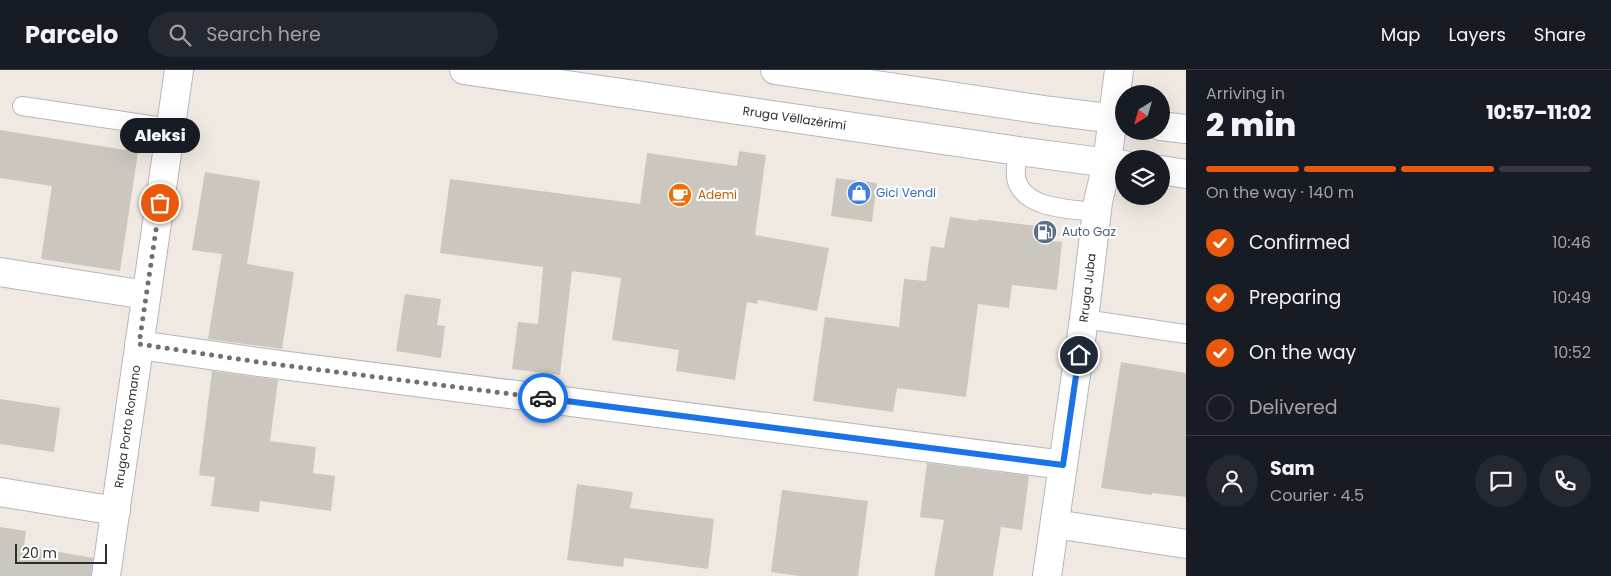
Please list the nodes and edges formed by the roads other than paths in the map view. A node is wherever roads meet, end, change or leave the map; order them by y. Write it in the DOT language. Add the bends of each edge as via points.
graph roads {
  1 [pos="179,70"];
  2 [pos="464,70"];
  3 [pos="775,70"];
  4 [pos="1119,70"];
  5 [pos="1119,85"];
  6 [pos="22,106"];
  7 [pos="1115,119"];
  8 [pos="1170,127"];
  9 [pos="170,128"];
  10 [pos="1186,129"];
  11 [pos="1018,151"];
  12 [pos="1115,164"];
  13 [pos="1170,171"];
  14 [pos="1186,174"];
  15 [pos="1097,212"];
  16 [pos="0,272"];
  17 [pos="146,296"];
  18 [pos="1084,319"];
  19 [pos="1186,334"];
  20 [pos="139,344"];
  21 [pos="1063,465"];
  22 [pos="0,492"];
  23 [pos="116,511"];
  24 [pos="1055,524"];
  25 [pos="1186,544"];
  26 [pos="106,576"];
  27 [pos="1047,576"];
  1 -- 9 [label="street, Rruga Porto Romano"];
  2 -- 11 [label="street, Rruga Vëllazërimi"];
  3 -- 7 [label="street"];
  4 -- 5 [label="street, Rruga Juba"];
  6 -- 9 [label="lane"];
  8 -- 10 [label="street"];
  9 -- 17 [label="street, Rruga Porto Romano"];
  11 -- 12 [label="street, Rruga Vëllazërimi"];
  11 -- 15 [label="lane" via="1017,180 1028,197 1038,203"];
  12 -- 15 [label="street, Rruga Juba"];
  13 -- 14 [label="street"];
  15 -- 18 [label="street, Rruga Juba"];
  16 -- 17 [label="street"];
  17 -- 20 [label="street, Rruga Porto Romano"];
  18 -- 19 [label="lane"];
  18 -- 21 [label="street, Rruga Juba"];
  20 -- 21 [label="street"];
  20 -- 23 [label="street, Rruga Porto Romano"];
  21 -- 24 [label="street, Rruga Juba"];
  22 -- 23 [label="street"];
  23 -- 26 [label="street, Rruga Porto Romano"];
  24 -- 25 [label="street"];
  24 -- 27 [label="street, Rruga Juba"];
}
